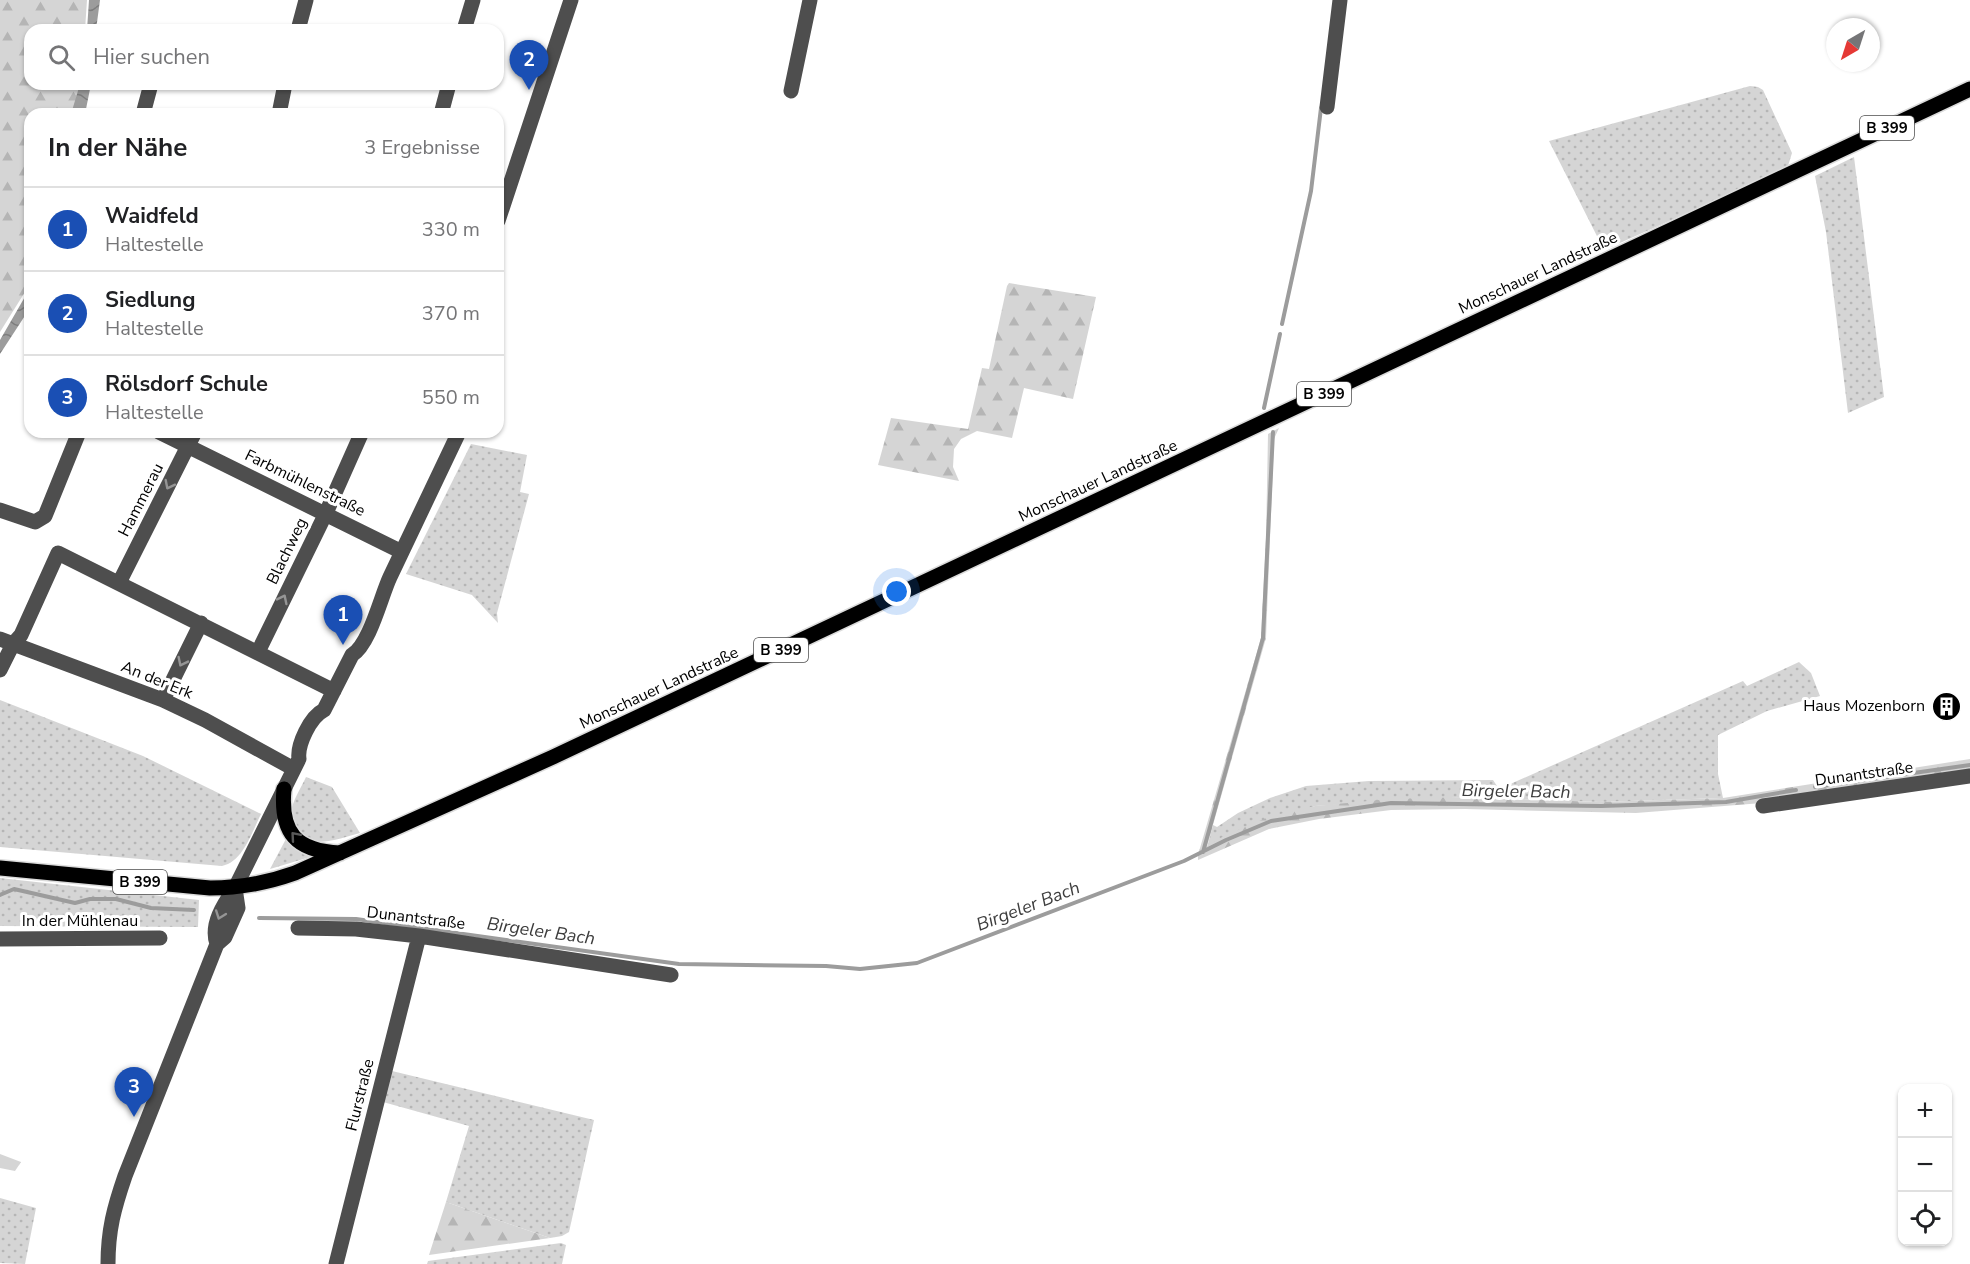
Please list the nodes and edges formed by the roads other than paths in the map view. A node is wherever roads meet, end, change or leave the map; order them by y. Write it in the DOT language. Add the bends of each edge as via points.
graph roads {
  1 [pos="306,0"];
  2 [pos="472,0"];
  3 [pos="571,0"];
  4 [pos="810,0"];
  5 [pos="1340,0"];
  6 [pos="300,24"];
  7 [pos="466,24"];
  8 [pos="1970,89"];
  9 [pos="149,90"];
  10 [pos="284,90"];
  11 [pos="447,90"];
  12 [pos="791,91"];
  13 [pos="1327,107"];
  14 [pos="145,108"];
  15 [pos="280,108"];
  16 [pos="443,108"];
  17 [pos="504,186"];
  18 [pos="77,438"];
  19 [pos="359,438"];
  20 [pos="456,438"];
  21 [pos="192,439"];
  22 [pos="0,510"];
  23 [pos="326,513"];
  24 [pos="402,552"];
  25 [pos="119,583"];
  26 [pos="201,623"];
  27 [pos="7,642"];
  28 [pos="258,652"];
  29 [pos="0,670"];
  30 [pos="334,691"];
  31 [pos="163,700"];
  32 [pos="297,764"];
  33 [pos="1970,776"];
  34 [pos="284,789"];
  35 [pos="1763,806"];
  36 [pos="340,853"];
  37 [pos="0,868"];
  38 [pos="235,888"];
  39 [pos="298,928"];
  40 [pos="419,936"];
  41 [pos="160,938"];
  42 [pos="0,939"];
  43 [pos="670,975"];
  44 [pos="108,1264"];
  45 [pos="336,1264"];
  1 -- 6 [label="street"];
  2 -- 7 [label="street"];
  3 -- 17 [label="street"];
  4 -- 12 [label="street"];
  5 -- 13 [label="street"];
  8 -- 36 [label="main road, Monschauer Landstraße / B 399" via="542,762"];
  9 -- 14 [label="street"];
  10 -- 15 [label="street"];
  11 -- 16 [label="street"];
  18 -- 22 [label="street" via="45,516 34,522"];
  19 -- 23 [label="street, Blachweg"];
  20 -- 24 [label="street"];
  21 -- 23 [label="street, Farbmühlenstraße"];
  21 -- 25 [label="street, Hammerau, one-way"];
  23 -- 24 [label="street, Farbmühlenstraße"];
  28 -- 23 [label="street, Blachweg, one-way"];
  24 -- 30 [label="street" via="368,633"];
  25 -- 26 [label="street"];
  25 -- 27 [label="street" via="58,553 21,635"];
  26 -- 28 [label="street"];
  26 -- 31 [label="street, one-way"];
  27 -- 29 [label="street"];
  27 -- 31 [label="street, An der Erk"];
  28 -- 30 [label="street"];
  30 -- 32 [label="street" via="311,747"];
  31 -- 32 [label="street, An der Erk"];
  32 -- 34 [label="street"];
  33 -- 35 [label="street, Dunantstraße"];
  36 -- 34 [label="main road, one-way" via="312,849 295,838 284,818"];
  34 -- 38 [label="street"];
  36 -- 38 [label="main road, Monschauer Landstraße / B 399" via="287,876"];
  37 -- 38 [label="main road, B 399"];
  38 -- 44 [label="street" via="238,908 225,937 217,944 119,1194 113,1212"];
  39 -- 40 [label="street, Dunantstraße"];
  40 -- 43 [label="street, Dunantstraße"];
  40 -- 45 [label="street, Flurstraße"];
  41 -- 42 [label="street, In der Mühlenau"];
}
